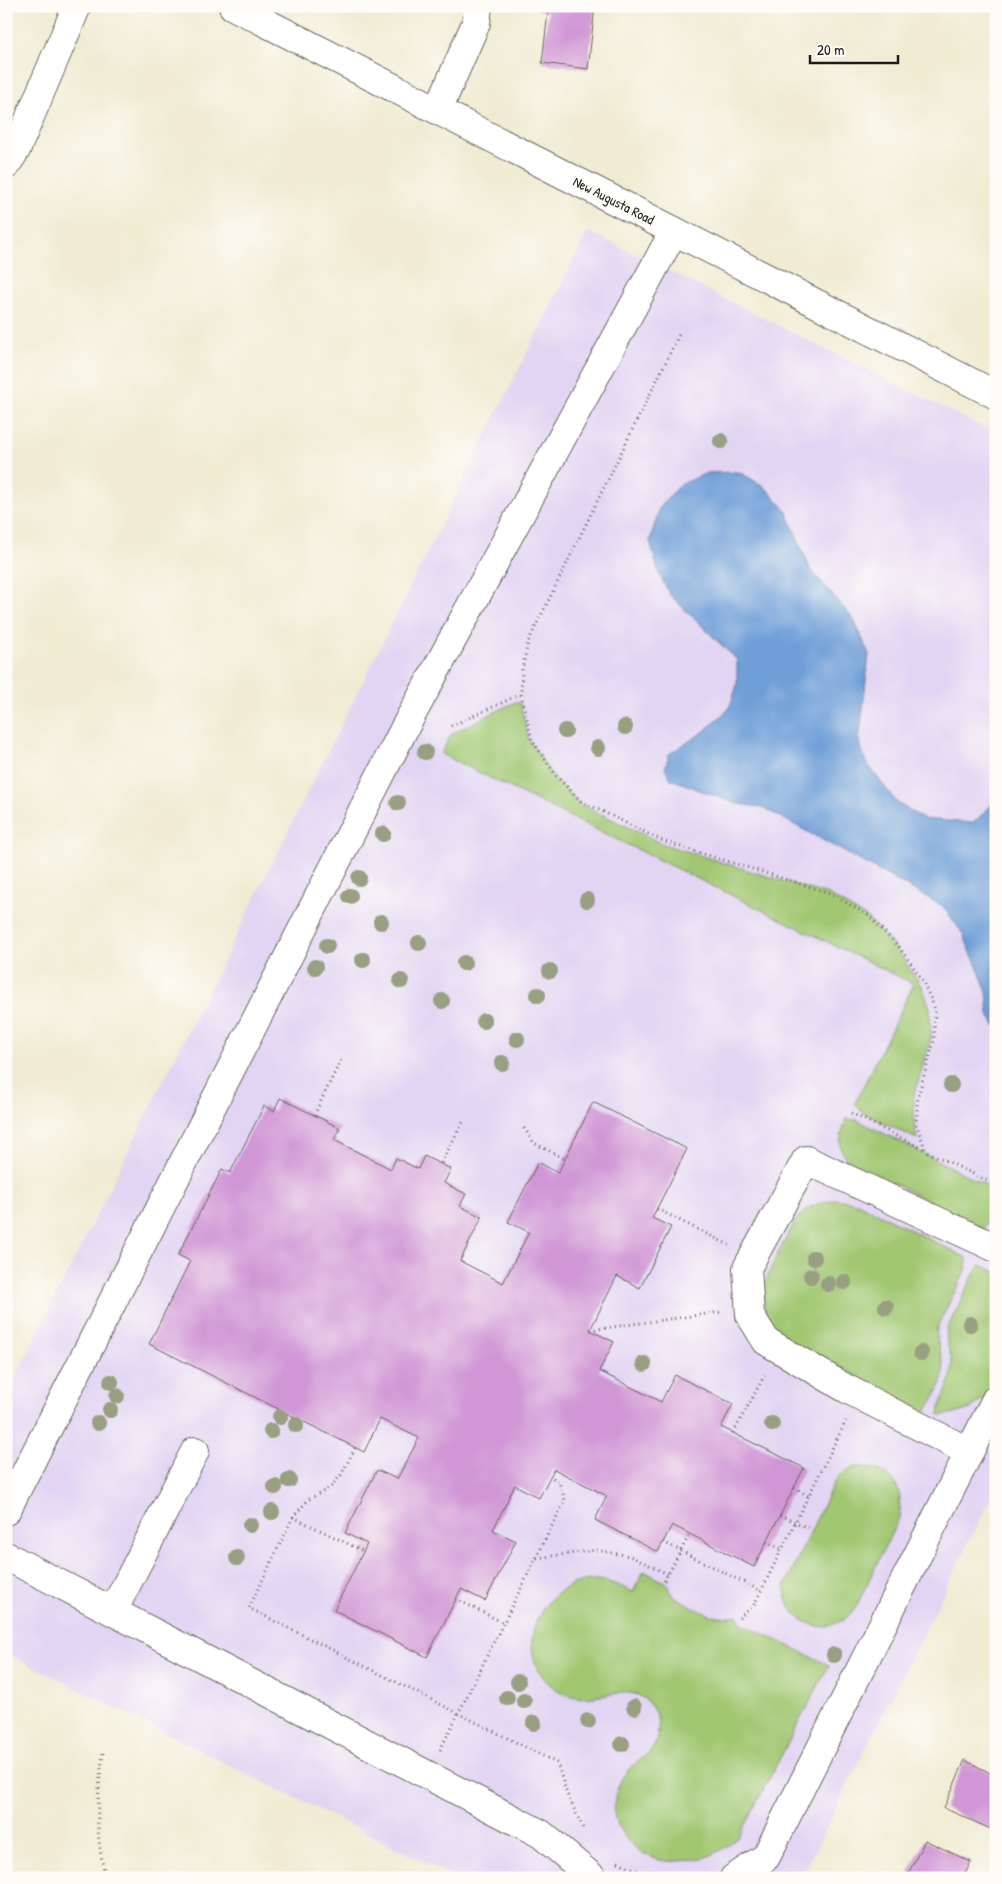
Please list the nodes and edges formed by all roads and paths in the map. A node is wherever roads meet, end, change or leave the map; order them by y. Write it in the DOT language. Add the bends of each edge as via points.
graph roads {
  1 [pos="77,6"];
  2 [pos="233,6"];
  3 [pos="478,6"];
  4 [pos="438,110"];
  5 [pos="6,165"];
  6 [pos="674,231"];
  7 [pos="678,335"];
  8 [pos="996,395"];
  9 [pos="521,694"];
  10 [pos="451,726"];
  11 [pos="341,1060"];
  12 [pos="852,1113"];
  13 [pos="314,1114"];
  14 [pos="464,1120"];
  15 [pos="524,1128"];
  16 [pos="926,1151"];
  17 [pos="565,1159"];
  18 [pos="441,1163"];
  19 [pos="996,1184"];
  20 [pos="657,1209"];
  21 [pos="996,1248"];
  22 [pos="736,1249"];
  23 [pos="721,1312"];
  24 [pos="590,1330"];
  25 [pos="766,1373"];
  26 [pos="996,1399"];
  27 [pos="849,1416"];
  28 [pos="733,1433"];
  29 [pos="355,1448"];
  30 [pos="195,1451"];
  31 [pos="969,1452"];
  32 [pos="550,1476"];
  33 [pos="794,1488"];
  34 [pos="809,1496"];
  35 [pos="6,1511"];
  36 [pos="780,1515"];
  37 [pos="293,1517"];
  38 [pos="796,1522"];
  39 [pos="810,1529"];
  40 [pos="690,1534"];
  41 [pos="663,1542"];
  42 [pos="766,1542"];
  43 [pos="782,1549"];
  44 [pos="363,1551"];
  45 [pos="680,1551"];
  46 [pos="6,1556"];
  47 [pos="537,1558"];
  48 [pos="668,1574"];
  49 [pos="664,1582"];
  50 [pos="761,1591"];
  51 [pos="456,1599"];
  52 [pos="113,1611"];
  53 [pos="739,1618"];
  54 [pos="504,1623"];
  55 [pos="458,1714"];
  56 [pos="103,1752"];
  57 [pos="428,1775"];
  58 [pos="588,1834"];
  59 [pos="612,1858"];
  60 [pos="106,1878"];
  61 [pos="593,1878"];
  62 [pos="655,1878"];
  63 [pos="734,1878"];
  1 -- 5 [label="street" via="16,150"];
  2 -- 4 [label="street, New Augusta Road"];
  3 -- 4 [label="street" via="476,23"];
  4 -- 6 [label="street, New Augusta Road"];
  6 -- 8 [label="street, New Augusta Road"];
  6 -- 35 [label="street" via="404,728"];
  7 -- 9 [label="path" via="528,642"];
  9 -- 10 [label="path"];
  9 -- 16 [label="path" via="532,740 557,778 581,801 665,842 830,893 868,915 900,946 922,979 935,1010 934,1041 916,1124"];
  11 -- 13 [label="path"];
  12 -- 16 [label="path"];
  14 -- 18 [label="path"];
  15 -- 17 [label="path" via="534,1143"];
  16 -- 19 [label="path"];
  20 -- 22 [label="path"];
  21 -- 31 [label="street" via="806,1160 747,1268 750,1315 766,1341 847,1390"];
  23 -- 24 [label="path"];
  25 -- 28 [label="path"];
  26 -- 31 [label="street"];
  27 -- 34 [label="path"];
  29 -- 37 [label="path" via="330,1488 309,1499"];
  30 -- 52 [label="street"];
  31 -- 63 [label="street" via="766,1857"];
  32 -- 47 [label="path" via="559,1482 565,1500"];
  33 -- 34 [label="path"];
  34 -- 38 [label="path"];
  36 -- 38 [label="path"];
  37 -- 44 [label="path"];
  37 -- 55 [label="path" via="249,1608"];
  38 -- 39 [label="path"];
  38 -- 43 [label="path"];
  40 -- 45 [label="path"];
  41 -- 45 [label="path"];
  42 -- 43 [label="path"];
  43 -- 50 [label="path"];
  45 -- 48 [label="path"];
  45 -- 50 [label="path"];
  46 -- 52 [label="street"];
  47 -- 48 [label="path" via="596,1550 630,1556"];
  47 -- 54 [label="path"];
  48 -- 49 [label="path"];
  50 -- 53 [label="path" via="754,1605"];
  51 -- 54 [label="path"];
  52 -- 57 [label="street"];
  54 -- 55 [label="path"];
  55 -- 57 [label="path"];
  55 -- 58 [label="path" via="557,1763 582,1828"];
  56 -- 60 [label="path" via="96,1800 98,1849"];
  57 -- 61 [label="street" via="541,1834"];
  59 -- 62 [label="path"];
}
